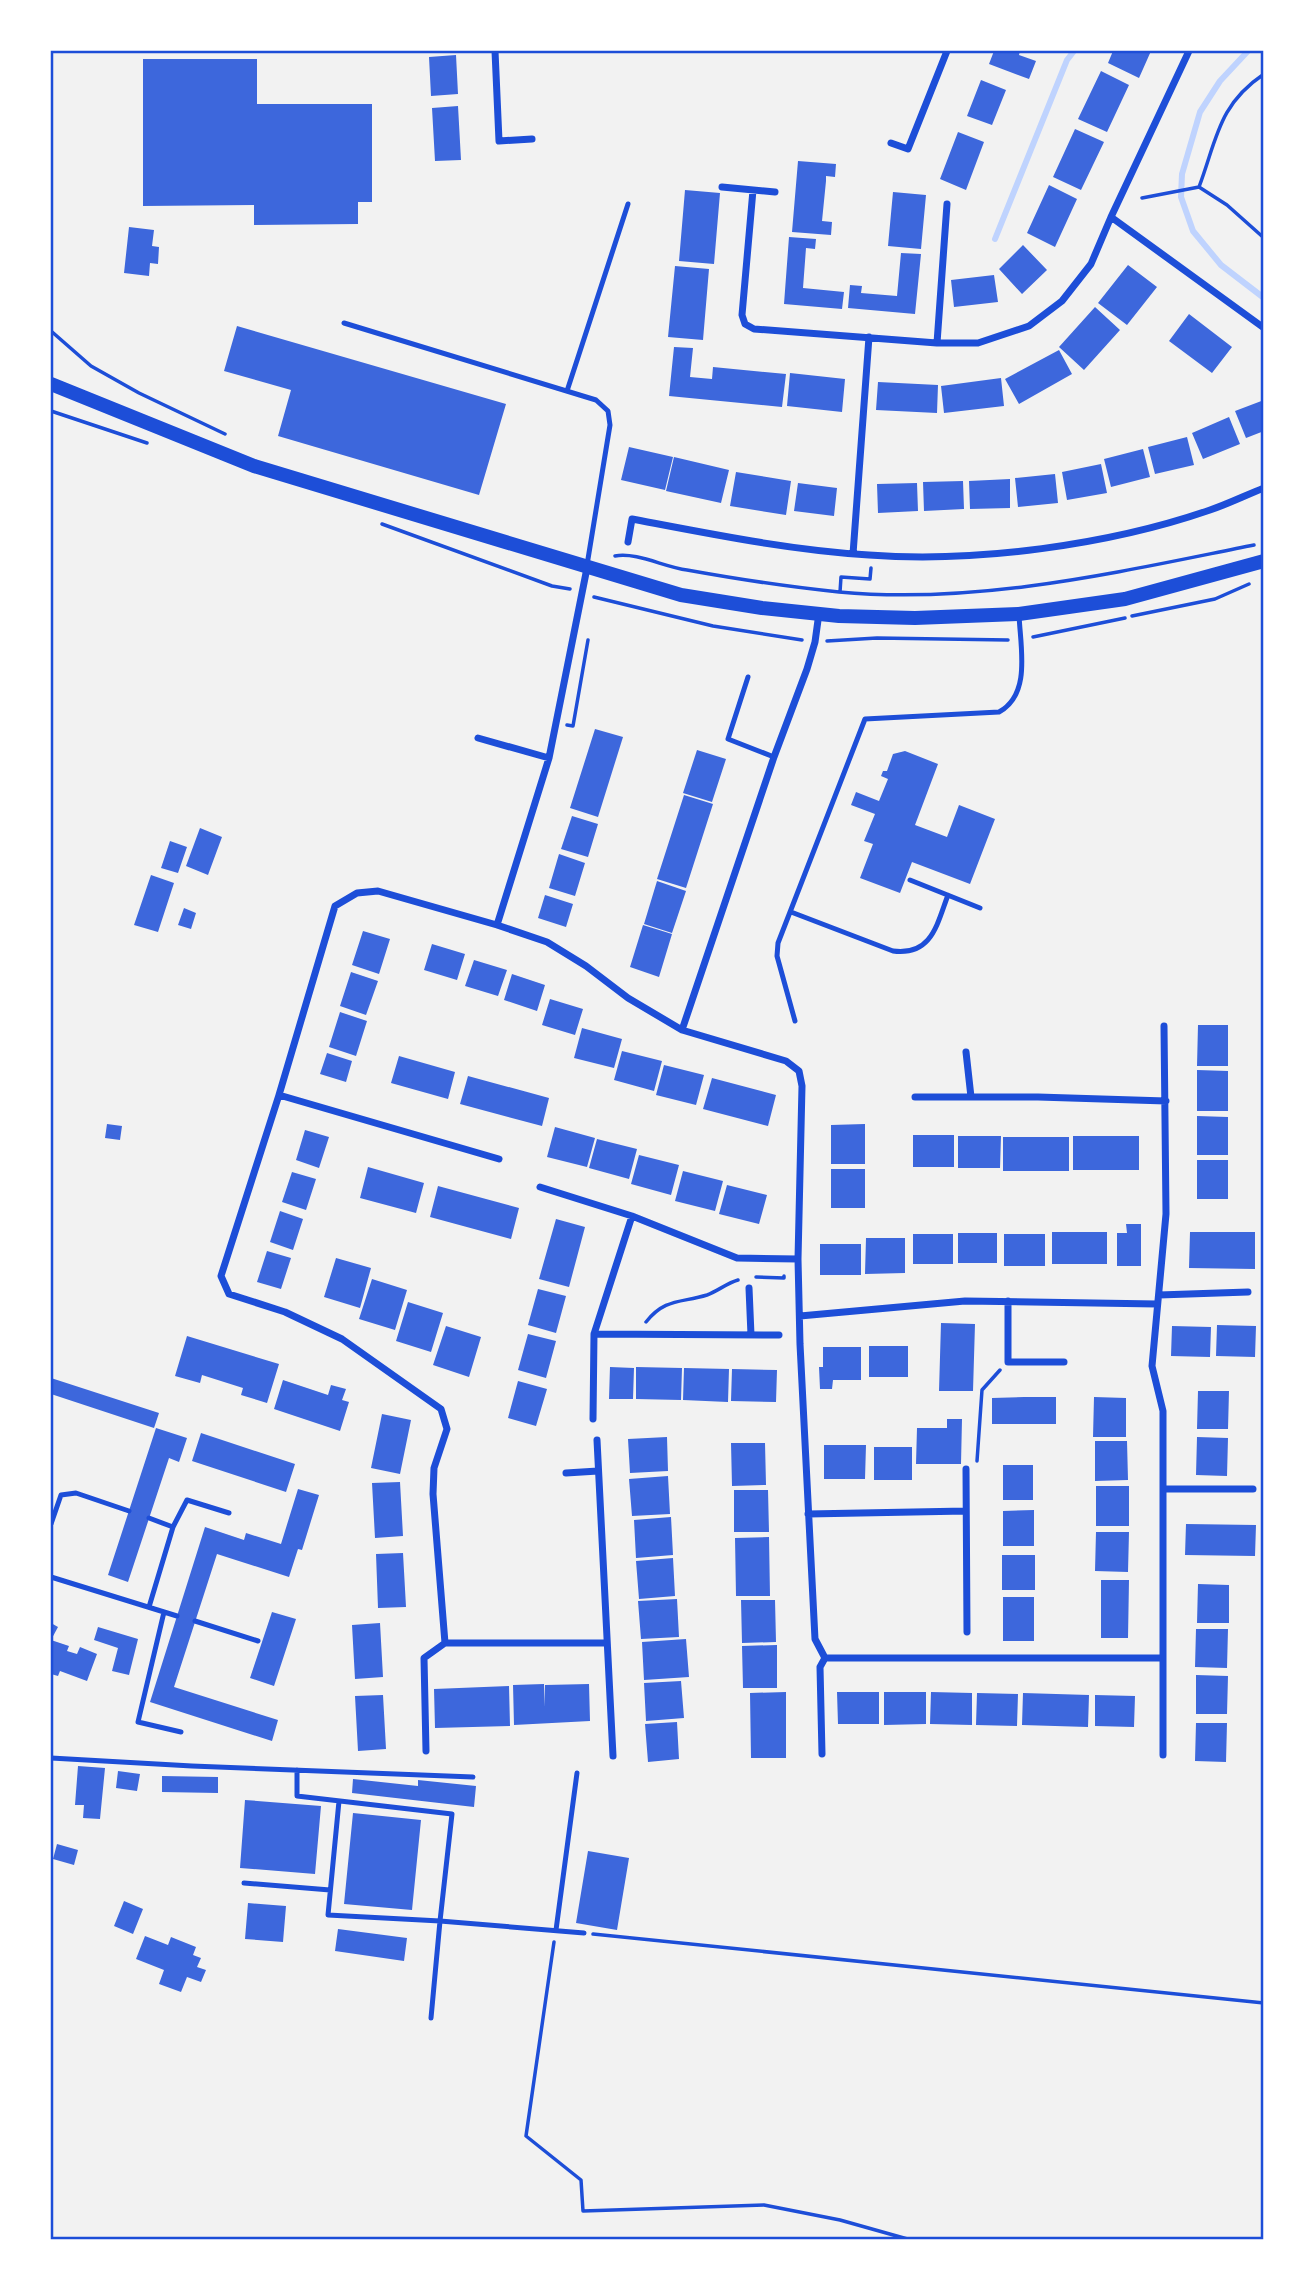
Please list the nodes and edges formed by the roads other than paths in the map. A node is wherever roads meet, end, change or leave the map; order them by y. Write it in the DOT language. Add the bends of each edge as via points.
graph roads {
  1 [pos="495,51"];
  2 [pos="947,51"];
  3 [pos="1189,51"];
  4 [pos="532,139"];
  5 [pos="891,143"];
  6 [pos="722,187"];
  7 [pos="753,190"];
  8 [pos="775,192"];
  9 [pos="628,204"];
  10 [pos="947,204"];
  11 [pos="1111,217"];
  12 [pos="344,323"];
  13 [pos="1264,328"];
  14 [pos="869,337"];
  15 [pos="937,343"];
  16 [pos="51,384"];
  17 [pos="567,391"];
  18 [pos="1264,488"];
  19 [pos="628,542"];
  20 [pos="853,554"];
  21 [pos="1264,561"];
  22 [pos="592,570"];
  23 [pos="819,613"];
  24 [pos="1019,614"];
  25 [pos="748,677"];
  26 [pos="478,738"];
  27 [pos="774,757"];
  28 [pos="549,758"];
  29 [pos="911,880"];
  30 [pos="948,895"];
  31 [pos="980,908"];
  32 [pos="791,912"];
  33 [pos="497,925"];
  34 [pos="795,1021"];
  35 [pos="1164,1026"];
  36 [pos="682,1030"];
  37 [pos="966,1052"];
  38 [pos="279,1095"];
  39 [pos="915,1097"];
  40 [pos="971,1097"];
  41 [pos="1166,1101"];
  42 [pos="499,1159"];
  43 [pos="540,1187"];
  44 [pos="632,1216"];
  45 [pos="798,1259"];
  46 [pos="749,1289"];
  47 [pos="1248,1292"];
  48 [pos="1158,1299"];
  49 [pos="1008,1301"];
  50 [pos="800,1316"];
  51 [pos="594,1334"];
  52 [pos="751,1335"];
  53 [pos="779,1335"];
  54 [pos="1063,1362"];
  55 [pos="593,1419"];
  56 [pos="597,1440"];
  57 [pos="965,1469"];
  58 [pos="598,1471"];
  59 [pos="566,1473"];
  60 [pos="1164,1489"];
  61 [pos="1253,1489"];
  62 [pos="129,1511"];
  63 [pos="966,1511"];
  64 [pos="229,1513"];
  65 [pos="808,1514"];
  66 [pos="149,1518"];
  67 [pos="51,1524"];
  68 [pos="173,1527"];
  69 [pos="51,1577"];
  70 [pos="149,1607"];
  71 [pos="164,1612"];
  72 [pos="177,1616"];
  73 [pos="195,1622"];
  74 [pos="967,1632"];
  75 [pos="258,1641"];
  76 [pos="445,1643"];
  77 [pos="607,1643"];
  78 [pos="825,1658"];
  79 [pos="1163,1658"];
  80 [pos="181,1732"];
  81 [pos="426,1751"];
  82 [pos="822,1754"];
  83 [pos="1163,1755"];
  84 [pos="613,1756"];
  85 [pos="51,1758"];
  86 [pos="297,1770"];
  87 [pos="577,1773"];
  88 [pos="472,1777"];
  89 [pos="339,1801"];
  90 [pos="244,1883"];
  91 [pos="330,1890"];
  92 [pos="440,1921"];
  93 [pos="556,1930"];
  94 [pos="584,1933"];
  95 [pos="431,2018"];
  1 -- 4 [label="street" via="499,141"];
  2 -- 5 [label="street" via="908,149"];
  3 -- 11 [label="street"];
  6 -- 7 [label="street"];
  7 -- 8 [label="street"];
  7 -- 14 [label="street" via="742,315 745,324 754,329"];
  9 -- 17 [label="lane"];
  10 -- 15 [label="street"];
  11 -- 13 [label="street"];
  11 -- 15 [label="street" via="1091,264 1062,301 1029,326 978,343"];
  12 -- 17 [label="lane"];
  14 -- 15 [label="street"];
  14 -- 20 [label="street"];
  16 -- 22 [label="main road" via="254,466"];
  17 -- 22 [label="lane" via="596,400 608,411 610,425"];
  18 -- 20 [label="street" via="1210,510 1129,533 1066,544 936,556"];
  19 -- 20 [label="street" via="632,519 745,541"];
  21 -- 24 [label="main road" via="1125,599"];
  22 -- 23 [label="main road" via="681,595"];
  22 -- 28 [label="street" via="581,591"];
  23 -- 24 [label="main road" via="915,618"];
  23 -- 27 [label="street" via="807,669"];
  24 -- 32 [label="lane" via="1020,686 1010,706 999,712 865,719"];
  25 -- 27 [label="lane" via="728,739"];
  26 -- 28 [label="street"];
  27 -- 36 [label="street"];
  28 -- 33 [label="street"];
  29 -- 30 [label="lane"];
  30 -- 31 [label="lane"];
  30 -- 32 [label="lane" via="933,935 906,953"];
  32 -- 34 [label="lane" via="777,956"];
  33 -- 36 [label="street" via="547,942"];
  33 -- 38 [label="street" via="378,891 357,893 335,906"];
  35 -- 41 [label="street"];
  36 -- 45 [label="street" via="786,1061 799,1071"];
  37 -- 40 [label="street"];
  38 -- 42 [label="street"];
  38 -- 76 [label="street" via="221,1276 229,1294 285,1312 342,1339 441,1409 447,1429 434,1468 433,1494"];
  39 -- 40 [label="street"];
  40 -- 41 [label="street"];
  41 -- 48 [label="street" via="1166,1214"];
  43 -- 44 [label="street"];
  44 -- 45 [label="street" via="737,1258"];
  44 -- 51 [label="street"];
  45 -- 50 [label="street"];
  46 -- 52 [label="street"];
  47 -- 48 [label="street"];
  48 -- 49 [label="street"];
  48 -- 60 [label="street" via="1152,1366 1163,1411"];
  49 -- 50 [label="street"];
  49 -- 54 [label="street" via="1008,1362"];
  50 -- 65 [label="street"];
  51 -- 52 [label="street"];
  51 -- 55 [label="street"];
  52 -- 53 [label="street"];
  56 -- 58 [label="street"];
  57 -- 63 [label="street"];
  58 -- 59 [label="street"];
  58 -- 77 [label="street"];
  60 -- 61 [label="street"];
  60 -- 79 [label="street"];
  62 -- 67 [label="lane" via="76,1493 61,1495"];
  63 -- 65 [label="street"];
  63 -- 74 [label="street"];
  64 -- 68 [label="lane" via="187,1500"];
  65 -- 78 [label="street" via="815,1639"];
  66 -- 68 [label="lane"];
  68 -- 70 [label="lane"];
  69 -- 70 [label="lane"];
  70 -- 71 [label="lane"];
  71 -- 72 [label="lane"];
  71 -- 80 [label="lane" via="138,1722"];
  73 -- 75 [label="lane"];
  76 -- 77 [label="street"];
  76 -- 81 [label="street" via="424,1658"];
  77 -- 84 [label="street"];
  78 -- 79 [label="street"];
  78 -- 82 [label="street" via="820,1667"];
  79 -- 83 [label="street"];
  85 -- 86 [label="lane"];
  86 -- 88 [label="lane"];
  86 -- 89 [label="lane" via="297,1796"];
  87 -- 93 [label="lane"];
  89 -- 91 [label="lane"];
  89 -- 92 [label="lane" via="453,1814"];
  90 -- 91 [label="lane"];
  91 -- 92 [label="lane" via="327,1915"];
  92 -- 93 [label="lane"];
  92 -- 95 [label="lane"];
  93 -- 94 [label="lane"];
}
